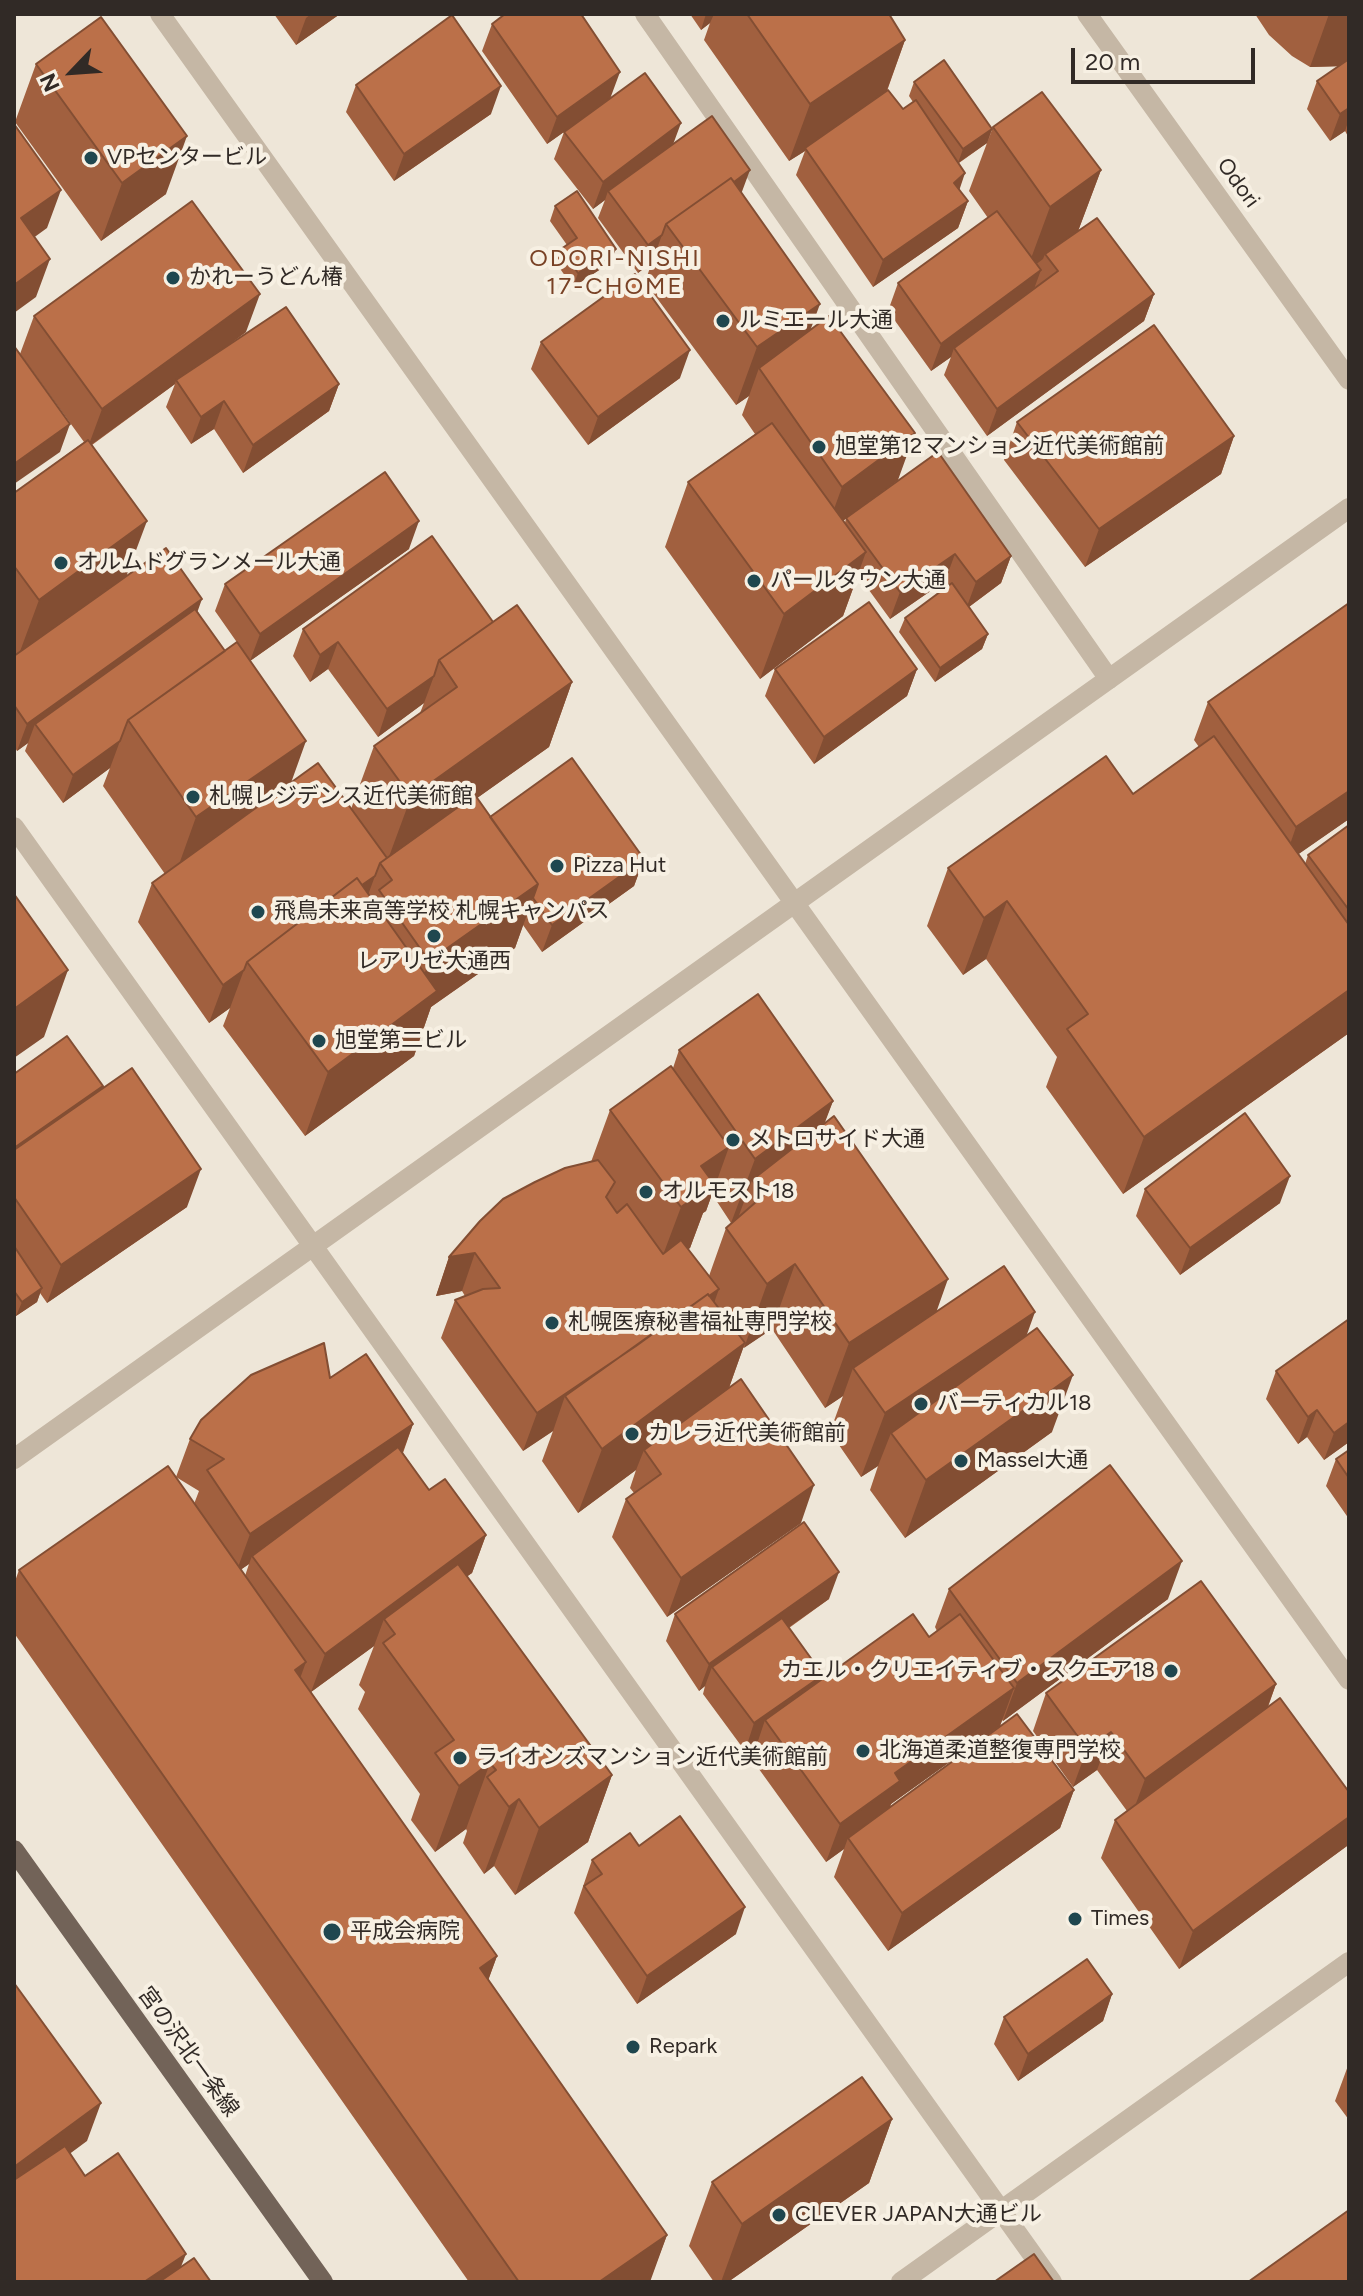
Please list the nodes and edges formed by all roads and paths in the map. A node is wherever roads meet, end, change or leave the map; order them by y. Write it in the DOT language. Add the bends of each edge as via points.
graph roads {
  1 [pos="160,14"];
  2 [pos="645,14"];
  3 [pos="1087,14"];
  4 [pos="1349,380"];
  5 [pos="1349,508"];
  6 [pos="1109,679"];
  7 [pos="14,827"];
  8 [pos="794,903"];
  9 [pos="312,1247"];
  10 [pos="14,1459"];
  11 [pos="1349,1680"];
  12 [pos="14,1850"];
  13 [pos="1349,1962"];
  14 [pos="1001,2211"];
  15 [pos="323,2282"];
  16 [pos="901,2282"];
  17 [pos="1052,2282"];
  1 -- 8 [label="street"];
  2 -- 6 [label="street"];
  3 -- 4 [label="street, Odori"];
  5 -- 6 [label="street"];
  6 -- 8 [label="street"];
  7 -- 9 [label="street"];
  8 -- 9 [label="street"];
  8 -- 11 [label="street"];
  9 -- 10 [label="street"];
  9 -- 14 [label="street"];
  12 -- 15 [label="main road, 宮の沢北一条線"];
  13 -- 14 [label="street"];
  14 -- 16 [label="street"];
  14 -- 17 [label="street"];
}
